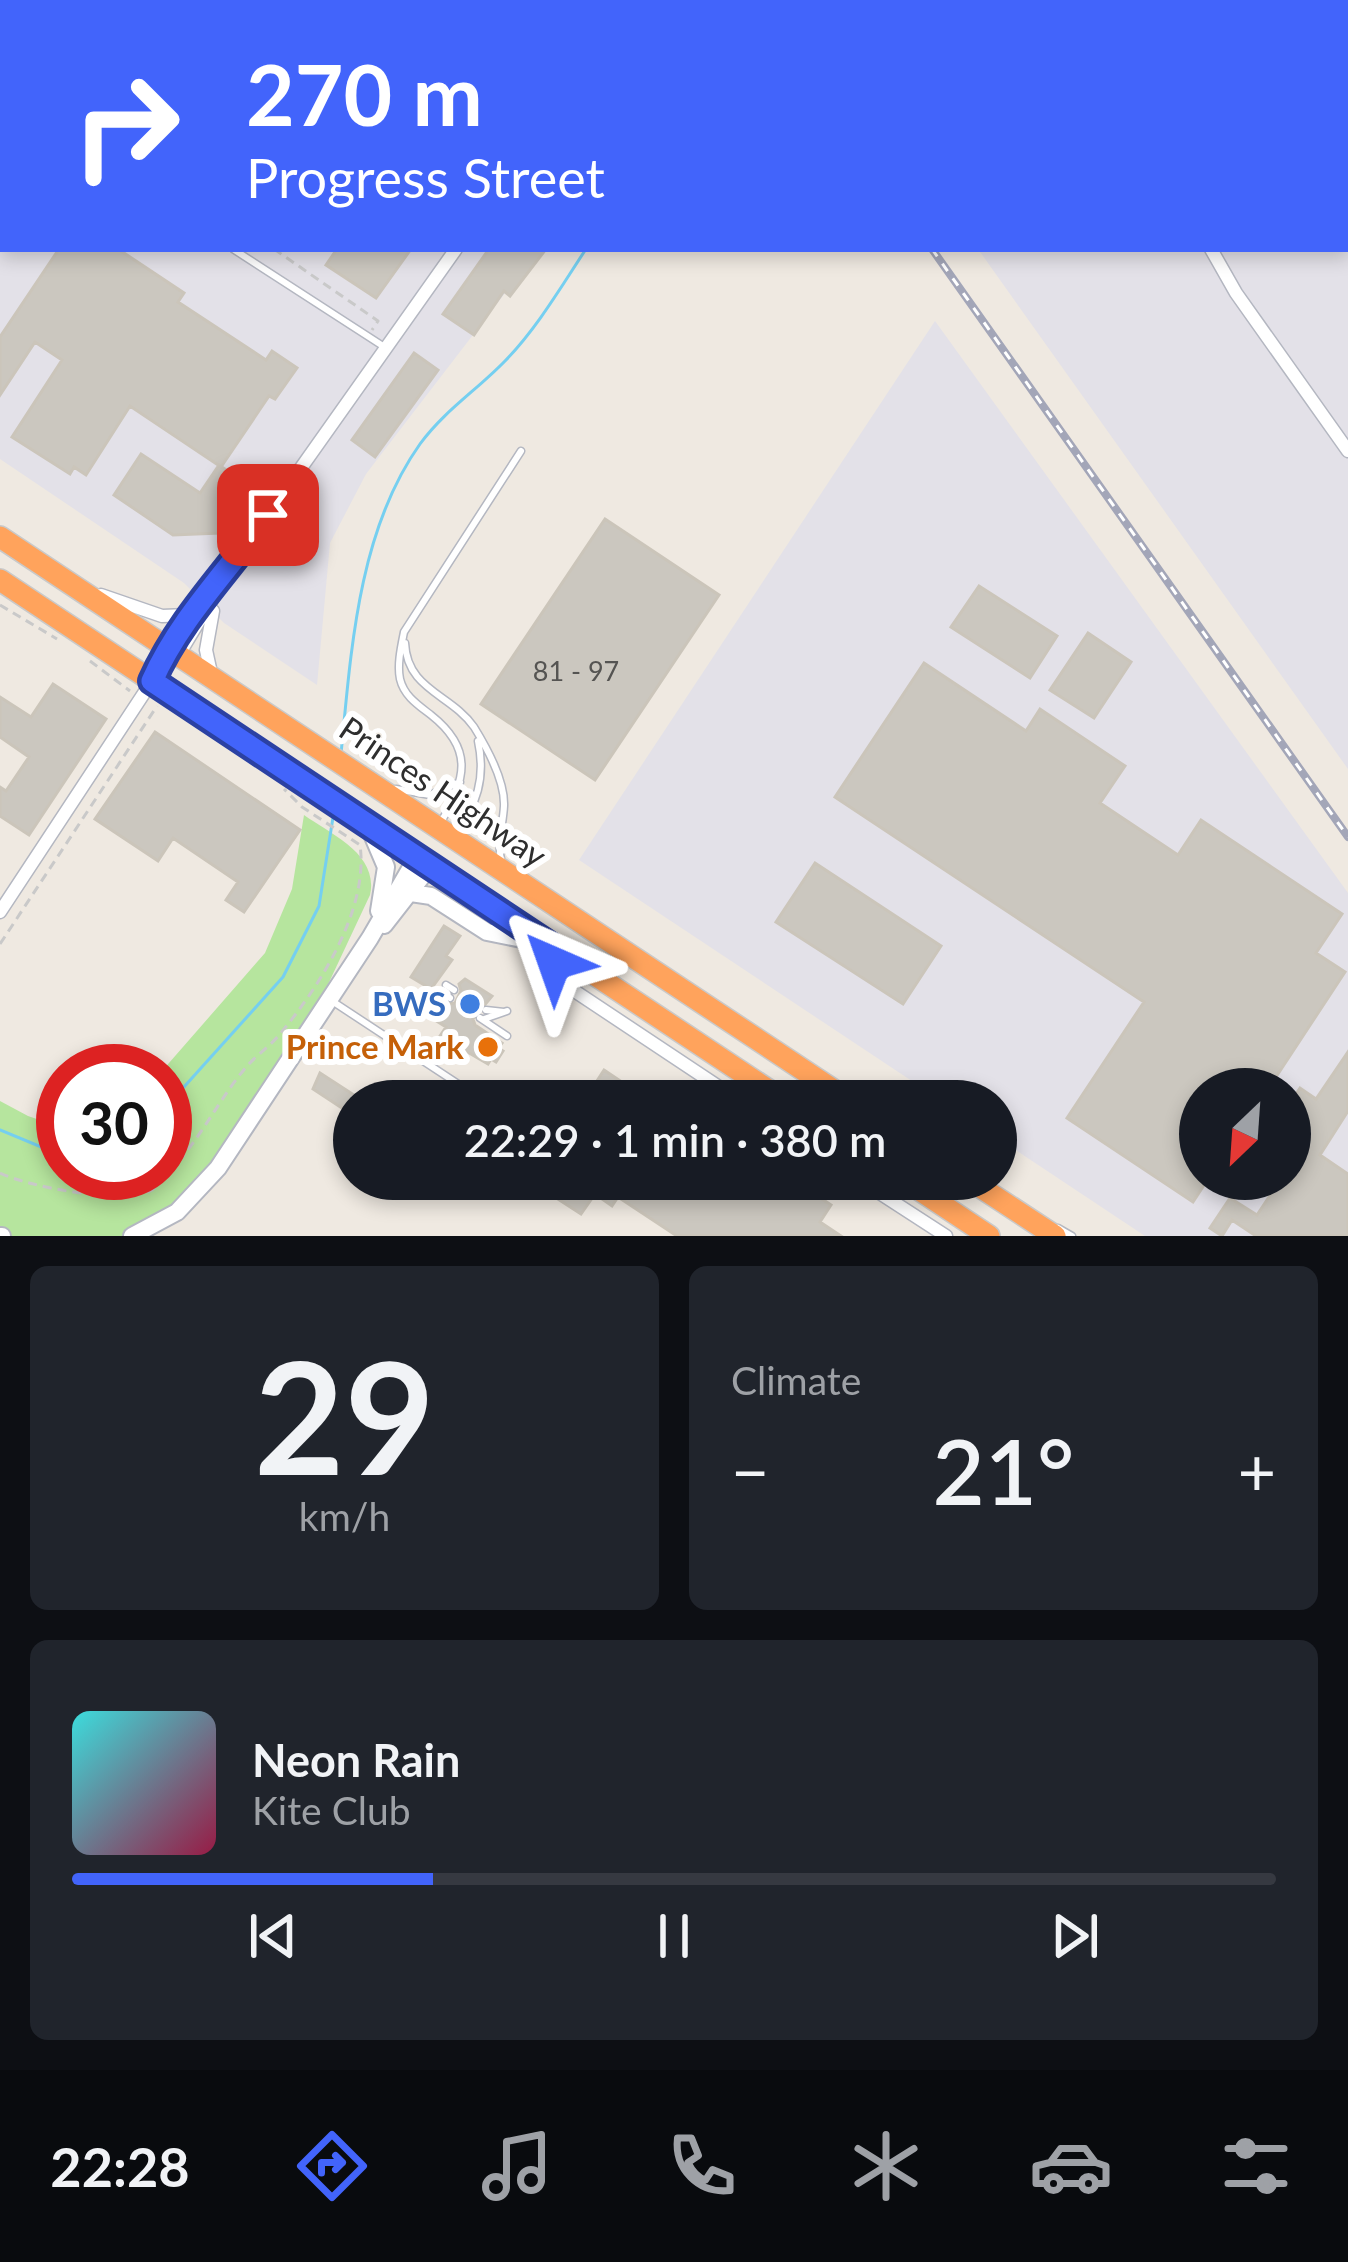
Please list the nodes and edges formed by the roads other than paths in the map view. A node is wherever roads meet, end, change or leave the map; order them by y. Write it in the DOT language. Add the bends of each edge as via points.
graph roads {
  1 [pos="238,252"];
  2 [pos="454,252"];
  3 [pos="1213,252"];
  4 [pos="386,348"];
  5 [pos="521,451"];
  6 [pos="1348,452"];
  7 [pos="0,537"];
  8 [pos="228,572"];
  9 [pos="0,580"];
  10 [pos="71,584"];
  11 [pos="218,593"];
  12 [pos="415,611"];
  13 [pos="187,616"];
  14 [pos="172,652"];
  15 [pos="213,679"];
  16 [pos="152,681"];
  17 [pos="476,731"];
  18 [pos="366,780"];
  19 [pos="460,782"];
  20 [pos="360,828"];
  21 [pos="452,831"];
  22 [pos="424,861"];
  23 [pos="507,875"];
  24 [pos="411,893"];
  25 [pos="0,912"];
  26 [pos="374,931"];
  27 [pos="550,946"];
  28 [pos="330,999"];
  29 [pos="507,1011"];
  30 [pos="507,1036"];
  31 [pos="452,1080"];
  32 [pos="708,1080"];
  33 [pos="753,1080"];
  34 [pos="818,1080"];
  35 [pos="891,1200"];
  36 [pos="908,1200"];
  37 [pos="938,1200"];
  38 [pos="1000,1200"];
  39 [pos="1007,1200"];
  40 [pos="905,1209"];
  41 [pos="959,1216"];
  42 [pos="153,1232"];
  43 [pos="132,1236"];
  44 [pos="946,1236"];
  45 [pos="989,1236"];
  46 [pos="1010,1236"];
  47 [pos="1054,1236"];
  48 [pos="1072,1236"];
  1 -- 4 [label="lane"];
  2 -- 4 [label="street"];
  3 -- 6 [label="street"];
  4 -- 8 [label="street"];
  5 -- 12 [label="lane"];
  7 -- 10 [label="highway, Princes Highway"];
  8 -- 11 [label="street"];
  8 -- 13 [label="street"];
  9 -- 16 [label="highway, Princes Highway"];
  10 -- 13 [label="street" via="162,616"];
  10 -- 14 [label="highway, Princes Highway"];
  11 -- 14 [label="street"];
  11 -- 15 [label="street" via="206,643"];
  12 -- 17 [label="lane" via="405,642 411,671"];
  12 -- 19 [label="lane" via="404,632 400,679 456,741"];
  13 -- 14 [label="street"];
  14 -- 15 [label="highway, Princes Highway"];
  14 -- 16 [label="highway"];
  15 -- 18 [label="highway, Princes Highway"];
  16 -- 20 [label="highway, Princes Highway"];
  16 -- 25 [label="street"];
  17 -- 21 [label="lane" via="478,794"];
  17 -- 23 [label="lane" via="503,792 499,851"];
  18 -- 19 [label="lane" via="430,795"];
  18 -- 21 [label="highway, Princes Highway"];
  19 -- 21 [label="lane"];
  20 -- 22 [label="highway, Princes Highway"];
  20 -- 26 [label="main road" via="386,867"];
  21 -- 22 [label="highway"];
  21 -- 23 [label="highway, Princes Highway"];
  22 -- 24 [label="main road"];
  22 -- 26 [label="main road"];
  22 -- 27 [label="highway, Princes Highway"];
  23 -- 34 [label="highway, Princes Highway"];
  24 -- 26 [label="main road"];
  24 -- 27 [label="main road" via="431,896 488,932"];
  26 -- 28 [label="main road"];
  27 -- 32 [label="street, Princes Highway" via="555,978"];
  27 -- 33 [label="highway, Princes Highway"];
  28 -- 31 [label="lane"];
  28 -- 42 [label="main road" via="218,1168"];
  29 -- 30 [label="lane" via="492,1019 483,1014"];
  35 -- 40 [label="street"];
  36 -- 40 [label="street"];
  37 -- 41 [label="highway"];
  38 -- 47 [label="highway"];
  39 -- 48 [label="lane"];
  40 -- 44 [label="street"];
  41 -- 45 [label="highway"];
  41 -- 46 [label="highway"];
  42 -- 43 [label="main road"];
}
